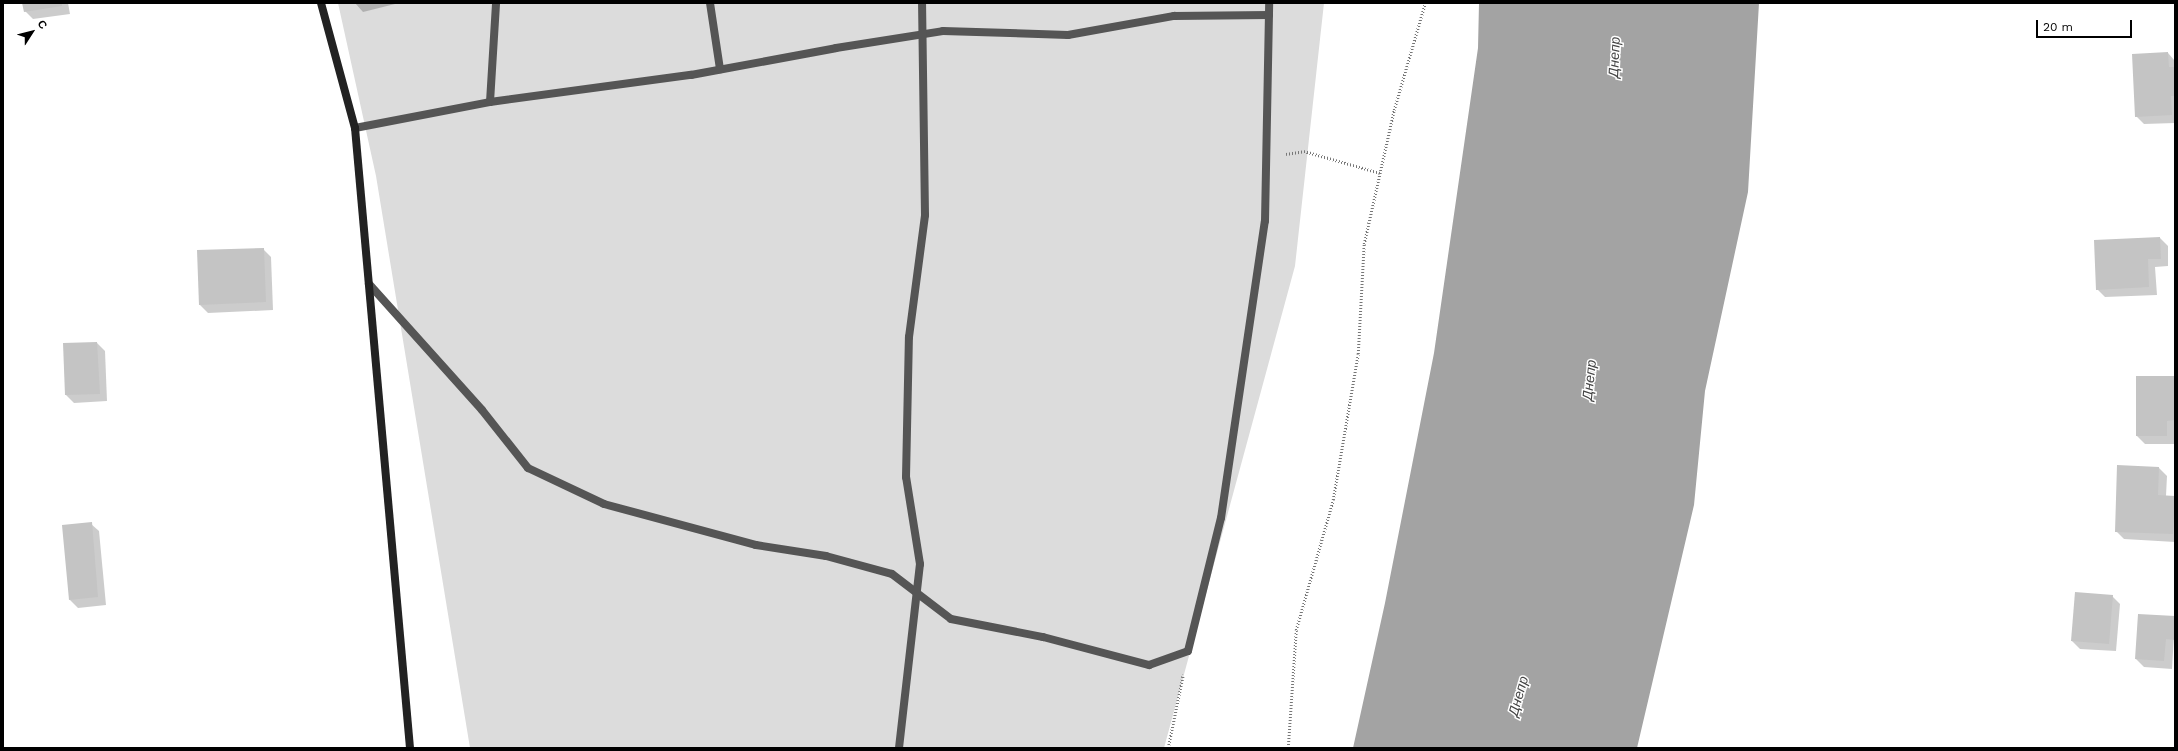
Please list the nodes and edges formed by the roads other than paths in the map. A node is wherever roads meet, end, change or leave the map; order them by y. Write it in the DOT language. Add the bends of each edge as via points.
graph roads {
  1 [pos="321,3"];
  2 [pos="496,3"];
  3 [pos="710,3"];
  4 [pos="922,3"];
  5 [pos="1269,3"];
  6 [pos="1269,15"];
  7 [pos="921,35"];
  8 [pos="720,69"];
  9 [pos="490,102"];
  10 [pos="355,128"];
  11 [pos="369,284"];
  12 [pos="918,593"];
  13 [pos="410,748"];
  14 [pos="899,748"];
  1 -- 10 [label="street"];
  2 -- 9 [label="street"];
  3 -- 8 [label="street"];
  4 -- 7 [label="street"];
  5 -- 6 [label="street"];
  6 -- 7 [label="street" via="1174,16 1068,34 943,32"];
  6 -- 12 [label="street" via="1265,221 1221,518 1188,651 1149,665 1043,637 951,619"];
  7 -- 8 [label="street"];
  7 -- 12 [label="street" via="925,215 909,337 906,477 920,564"];
  8 -- 9 [label="street"];
  9 -- 10 [label="street"];
  10 -- 11 [label="street"];
  11 -- 12 [label="street" via="482,410 528,468 604,504 756,545 826,556 892,574"];
  11 -- 13 [label="street"];
  12 -- 14 [label="street"];
}
